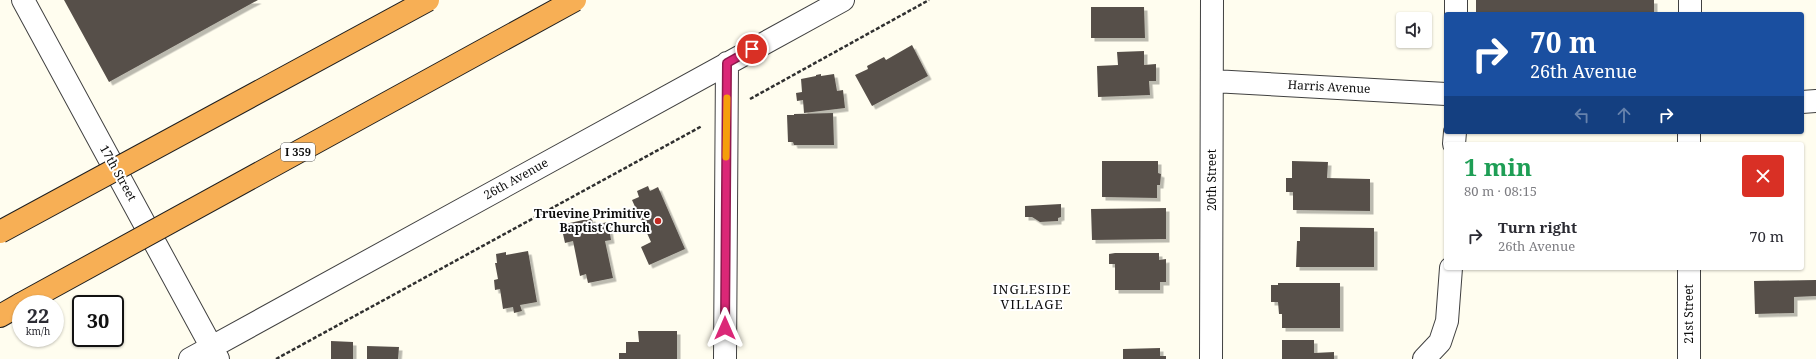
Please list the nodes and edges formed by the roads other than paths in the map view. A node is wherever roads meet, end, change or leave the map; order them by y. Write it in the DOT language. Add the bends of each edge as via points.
graph roads {
  1 [pos="23,0"];
  2 [pos="428,0"];
  3 [pos="575,0"];
  4 [pos="842,0"];
  5 [pos="1212,0"];
  6 [pos="1456,0"];
  7 [pos="1690,0"];
  8 [pos="1456,12"];
  9 [pos="1690,12"];
  10 [pos="727,63"];
  11 [pos="1213,81"];
  12 [pos="1444,94"];
  13 [pos="1816,101"];
  14 [pos="1804,102"];
  15 [pos="0,232"];
  16 [pos="1452,270"];
  17 [pos="1689,270"];
  18 [pos="37,295"];
  19 [pos="12,309"];
  20 [pos="0,316"];
  21 [pos="215,353"];
  22 [pos="190,359"];
  23 [pos="725,359"];
  24 [pos="1211,359"];
  25 [pos="1424,359"];
  26 [pos="1689,359"];
  1 -- 21 [label="street, 17th Street"];
  2 -- 15 [label="highway, bridge"];
  3 -- 18 [label="highway, I 359, bridge"];
  4 -- 10 [label="street, 26th Avenue"];
  5 -- 11 [label="street, 20th Street"];
  6 -- 8 [label="street"];
  7 -- 9 [label="street"];
  10 -- 21 [label="street, 26th Avenue"];
  10 -- 23 [label="street"];
  11 -- 12 [label="street, Harris Avenue"];
  11 -- 24 [label="street, 20th Street"];
  13 -- 14 [label="street"];
  16 -- 25 [label="street" via="1447,321 1440,342"];
  17 -- 26 [label="street, 21st Street"];
  19 -- 20 [label="highway, I 359"];
  21 -- 22 [label="street, 26th Avenue"];
}
